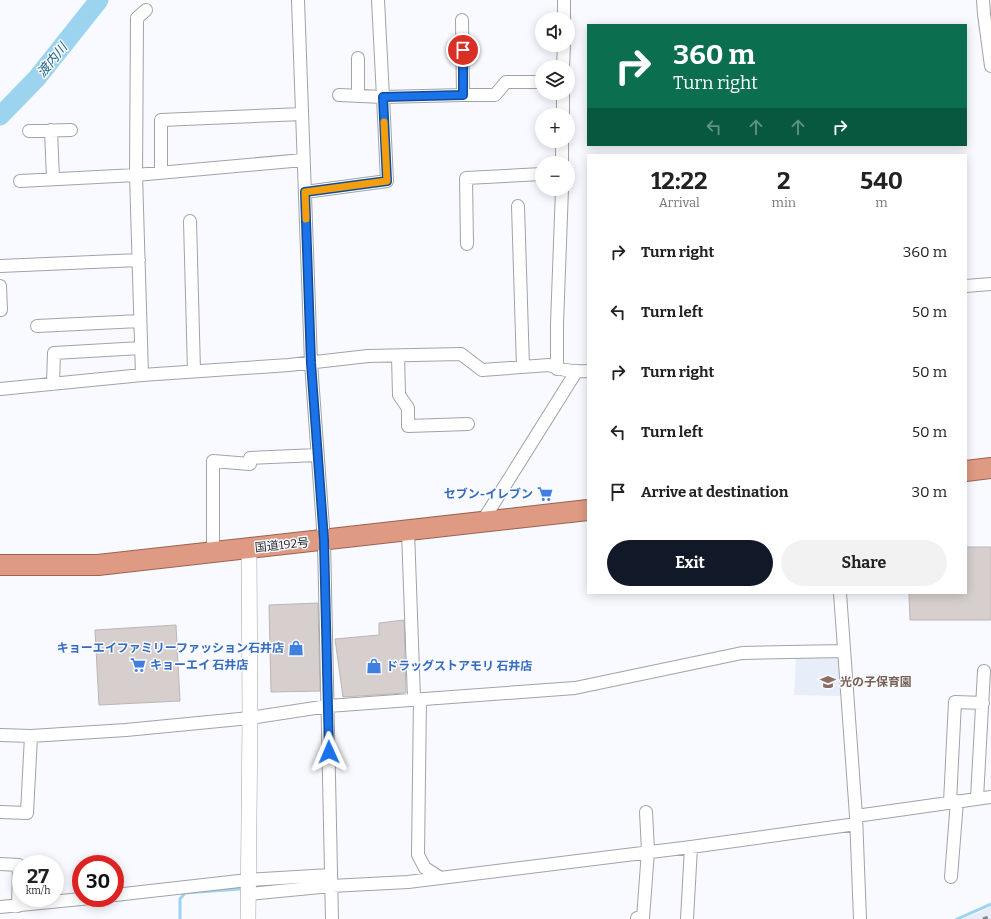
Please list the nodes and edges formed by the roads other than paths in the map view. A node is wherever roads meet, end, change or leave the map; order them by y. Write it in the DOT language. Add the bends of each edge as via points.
graph roads {
  1 [pos="298,0"];
  2 [pos="378,0"];
  3 [pos="564,0"];
  4 [pos="983,0"];
  5 [pos="146,10"];
  6 [pos="564,12"];
  7 [pos="462,20"];
  8 [pos="358,58"];
  9 [pos="991,66"];
  10 [pos="535,82"];
  11 [pos="339,94"];
  12 [pos="463,95"];
  13 [pos="358,96"];
  14 [pos="383,97"];
  15 [pos="302,114"];
  16 [pos="51,130"];
  17 [pos="71,130"];
  18 [pos="29,131"];
  19 [pos="303,160"];
  20 [pos="161,172"];
  21 [pos="535,174"];
  22 [pos="136,175"];
  23 [pos="53,179"];
  24 [pos="20,181"];
  25 [pos="305,192"];
  26 [pos="562,196"];
  27 [pos="518,206"];
  28 [pos="190,221"];
  29 [pos="467,244"];
  30 [pos="139,260"];
  31 [pos="0,266"];
  32 [pos="991,284"];
  33 [pos="0,286"];
  34 [pos="967,286"];
  35 [pos="0,310"];
  36 [pos="140,321"];
  37 [pos="37,326"];
  38 [pos="141,348"];
  39 [pos="398,356"];
  40 [pos="311,363"];
  41 [pos="523,367"];
  42 [pos="557,369"];
  43 [pos="582,371"];
  44 [pos="194,372"];
  45 [pos="142,375"];
  46 [pos="54,384"];
  47 [pos="0,389"];
  48 [pos="468,424"];
  49 [pos="318,455"];
  50 [pos="991,468"];
  51 [pos="967,471"];
  52 [pos="587,510"];
  53 [pos="482,522"];
  54 [pos="408,530"];
  55 [pos="324,540"];
  56 [pos="249,548"];
  57 [pos="213,552"];
  58 [pos="0,565"];
  59 [pos="840,594"];
  60 [pos="844,651"];
  61 [pos="984,671"];
  62 [pos="417,699"];
  63 [pos="983,703"];
  64 [pos="328,706"];
  65 [pos="250,718"];
  66 [pos="0,735"];
  67 [pos="32,736"];
  68 [pos="991,797"];
  69 [pos="977,798"];
  70 [pos="954,801"];
  71 [pos="0,812"];
  72 [pos="646,812"];
  73 [pos="856,820"];
  74 [pos="691,847"];
  75 [pos="648,852"];
  76 [pos="0,864"];
  77 [pos="12,865"];
  78 [pos="952,877"];
  79 [pos="439,878"];
  80 [pos="330,881"];
  81 [pos="248,887"];
  82 [pos="124,894"];
  83 [pos="12,906"];
  84 [pos="0,907"];
  85 [pos="248,919"];
  86 [pos="332,919"];
  87 [pos="637,919"];
  88 [pos="687,919"];
  89 [pos="860,919"];
  1 -- 15 [label="street"];
  2 -- 14 [label="street"];
  3 -- 6 [label="street"];
  4 -- 9 [label="street"];
  5 -- 22 [label="street" via="137,18"];
  7 -- 12 [label="street"];
  8 -- 13 [label="street"];
  10 -- 12 [label="street" via="506,82 495,95"];
  11 -- 13 [label="street"];
  12 -- 14 [label="street"];
  13 -- 14 [label="street"];
  14 -- 25 [label="street" via="387,181"];
  15 -- 19 [label="street"];
  15 -- 20 [label="street" via="161,120"];
  16 -- 17 [label="street"];
  16 -- 18 [label="street"];
  16 -- 23 [label="street"];
  19 -- 20 [label="street"];
  19 -- 25 [label="street"];
  20 -- 22 [label="street"];
  21 -- 29 [label="street" via="466,178"];
  22 -- 23 [label="street"];
  22 -- 30 [label="street"];
  23 -- 24 [label="street"];
  25 -- 40 [label="street"];
  26 -- 42 [label="street"];
  27 -- 41 [label="street"];
  28 -- 44 [label="street"];
  30 -- 31 [label="street"];
  30 -- 36 [label="street"];
  32 -- 34 [label="street"];
  33 -- 35 [label="street"];
  36 -- 37 [label="street"];
  36 -- 38 [label="street"];
  38 -- 45 [label="street"];
  38 -- 46 [label="street" via="54,353"];
  39 -- 40 [label="street" via="368,356"];
  39 -- 41 [label="street" via="461,354 482,370"];
  39 -- 48 [label="street" via="399,395 408,408 408,426"];
  40 -- 44 [label="street"];
  40 -- 49 [label="street"];
  41 -- 42 [label="street" via="549,365"];
  42 -- 43 [label="street"];
  43 -- 53 [label="street"];
  44 -- 45 [label="street"];
  45 -- 46 [label="street"];
  46 -- 47 [label="street"];
  49 -- 55 [label="street"];
  49 -- 57 [label="street" via="250,458 250,464 213,461"];
  50 -- 51 [label="highway"];
  52 -- 53 [label="highway, 国道192号"];
  53 -- 54 [label="highway, 国道192号"];
  54 -- 55 [label="highway, 国道192号"];
  54 -- 62 [label="street"];
  55 -- 56 [label="highway, 国道192号"];
  55 -- 64 [label="street"];
  56 -- 57 [label="highway, 国道192号"];
  56 -- 65 [label="street"];
  57 -- 58 [label="highway, 国道192号" via="98,565"];
  59 -- 60 [label="street"];
  60 -- 62 [label="street" via="742,653 575,688"];
  60 -- 73 [label="street"];
  61 -- 63 [label="street"];
  62 -- 64 [label="street"];
  62 -- 79 [label="street" via="418,855 425,868"];
  63 -- 69 [label="street"];
  63 -- 70 [label="street" via="955,702"];
  64 -- 65 [label="street"];
  64 -- 80 [label="street"];
  65 -- 67 [label="street"];
  65 -- 81 [label="street"];
  66 -- 67 [label="street"];
  67 -- 71 [label="street" via="27,813"];
  68 -- 69 [label="street"];
  69 -- 70 [label="street"];
  70 -- 73 [label="street"];
  70 -- 78 [label="street"];
  72 -- 75 [label="street"];
  73 -- 74 [label="street"];
  73 -- 89 [label="street"];
  74 -- 75 [label="street"];
  74 -- 88 [label="street"];
  75 -- 79 [label="street"];
  75 -- 87 [label="street" via="643,918"];
  76 -- 77 [label="street"];
  79 -- 80 [label="street" via="408,882"];
  80 -- 81 [label="street"];
  80 -- 86 [label="street"];
  81 -- 82 [label="street"];
  81 -- 85 [label="street"];
  83 -- 84 [label="street"];
}
